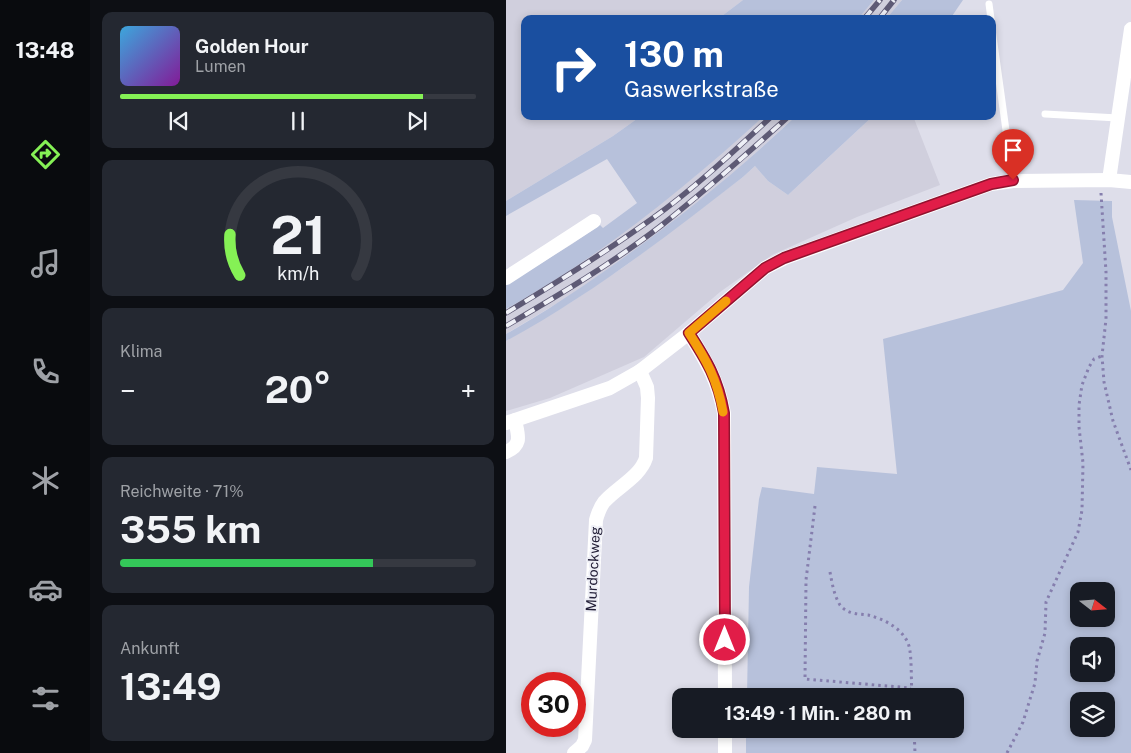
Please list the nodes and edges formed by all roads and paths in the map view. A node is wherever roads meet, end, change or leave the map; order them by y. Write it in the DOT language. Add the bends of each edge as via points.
graph roads {
  1 [pos="989,4"];
  2 [pos="990,15"];
  3 [pos="1131,29"];
  4 [pos="996,58"];
  5 [pos="1044,114"];
  6 [pos="1118,118"];
  7 [pos="1013,180"];
  8 [pos="1105,180"];
  9 [pos="1131,182"];
  10 [pos="594,222"];
  11 [pos="506,278"];
  12 [pos="689,333"];
  13 [pos="1102,356"];
  14 [pos="640,371"];
  15 [pos="510,421"];
  16 [pos="506,452"];
  17 [pos="1131,470"];
  18 [pos="815,506"];
  19 [pos="830,572"];
  20 [pos="725,688"];
  21 [pos="912,688"];
  22 [pos="725,738"];
  23 [pos="914,738"];
  24 [pos="574,753"];
  25 [pos="725,753"];
  26 [pos="915,753"];
  27 [pos="1007,753"];
  1 -- 2 [label="lane"];
  3 -- 6 [label="street"];
  4 -- 7 [label="lane"];
  5 -- 6 [label="lane"];
  6 -- 8 [label="street"];
  7 -- 8 [label="street"];
  7 -- 12 [label="street" via="991,184 784,258 765,268"];
  8 -- 9 [label="street"];
  8 -- 13 [label="path" via="1101,214 1106,272"];
  10 -- 11 [label="street"];
  12 -- 14 [label="street"];
  12 -- 20 [label="street" via="711,369 724,413"];
  13 -- 17 [label="path" via="1113,421"];
  13 -- 27 [label="path" via="1094,359 1089,367 1079,405 1083,463 1078,532 1046,602 1045,633 1034,672 1035,683 1023,722"];
  14 -- 15 [label="street" via="610,388"];
  14 -- 24 [label="street, Murdockweg" via="648,398 646,458 644,465 605,500 596,520 585,740"];
  15 -- 16 [label="street" via="518,434 518,443"];
  18 -- 21 [label="path" via="806,580 805,679"];
  19 -- 21 [label="path" via="834,591 846,611 893,625 903,635 909,646"];
  22 -- 25 [label="street"];
  23 -- 26 [label="path"];
}
